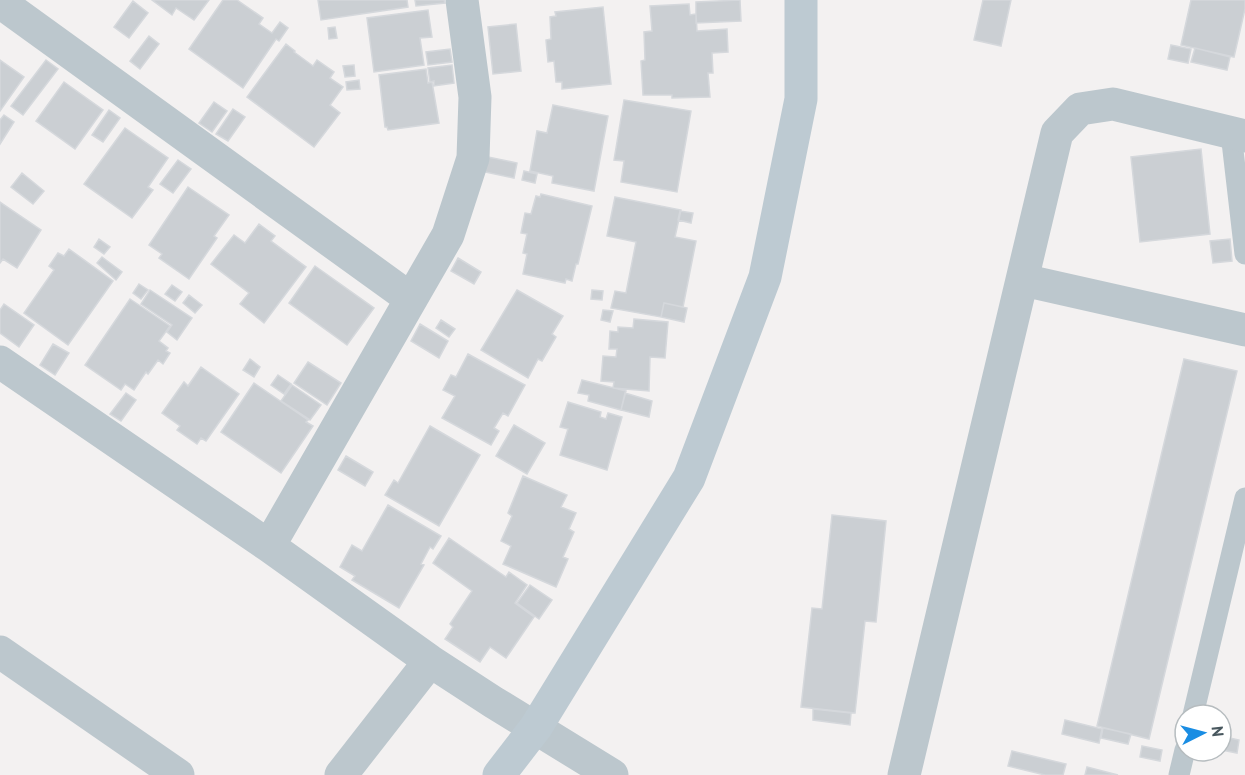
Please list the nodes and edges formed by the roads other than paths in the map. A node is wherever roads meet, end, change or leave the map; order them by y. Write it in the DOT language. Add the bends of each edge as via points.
graph roads {
  1 [pos="462,0"];
  2 [pos="801,0"];
  3 [pos="0,2"];
  4 [pos="1238,134"];
  5 [pos="1245,254"];
  6 [pos="1023,280"];
  7 [pos="411,298"];
  8 [pos="1245,330"];
  9 [pos="0,362"];
  10 [pos="1245,498"];
  11 [pos="269,546"];
  12 [pos="0,652"];
  13 [pos="430,661"];
  14 [pos="1196,703"];
  15 [pos="536,727"];
  16 [pos="178,775"];
  17 [pos="341,775"];
  18 [pos="499,775"];
  19 [pos="612,775"];
  20 [pos="904,775"];
  1 -- 7 [label="street" via="475,97 473,158 448,235"];
  2 -- 15 [label="street" via="801,99 765,277 689,478"];
  3 -- 7 [label="street"];
  4 -- 5 [label="lane"];
  4 -- 6 [label="street" via="1113,104 1080,109 1058,133"];
  6 -- 8 [label="street"];
  6 -- 20 [label="street"];
  7 -- 11 [label="street"];
  9 -- 11 [label="street"];
  10 -- 14 [label="lane"];
  11 -- 13 [label="street"];
  12 -- 16 [label="street"];
  13 -- 15 [label="street"];
  13 -- 17 [label="street"];
  15 -- 18 [label="street"];
  15 -- 19 [label="street"];
}
